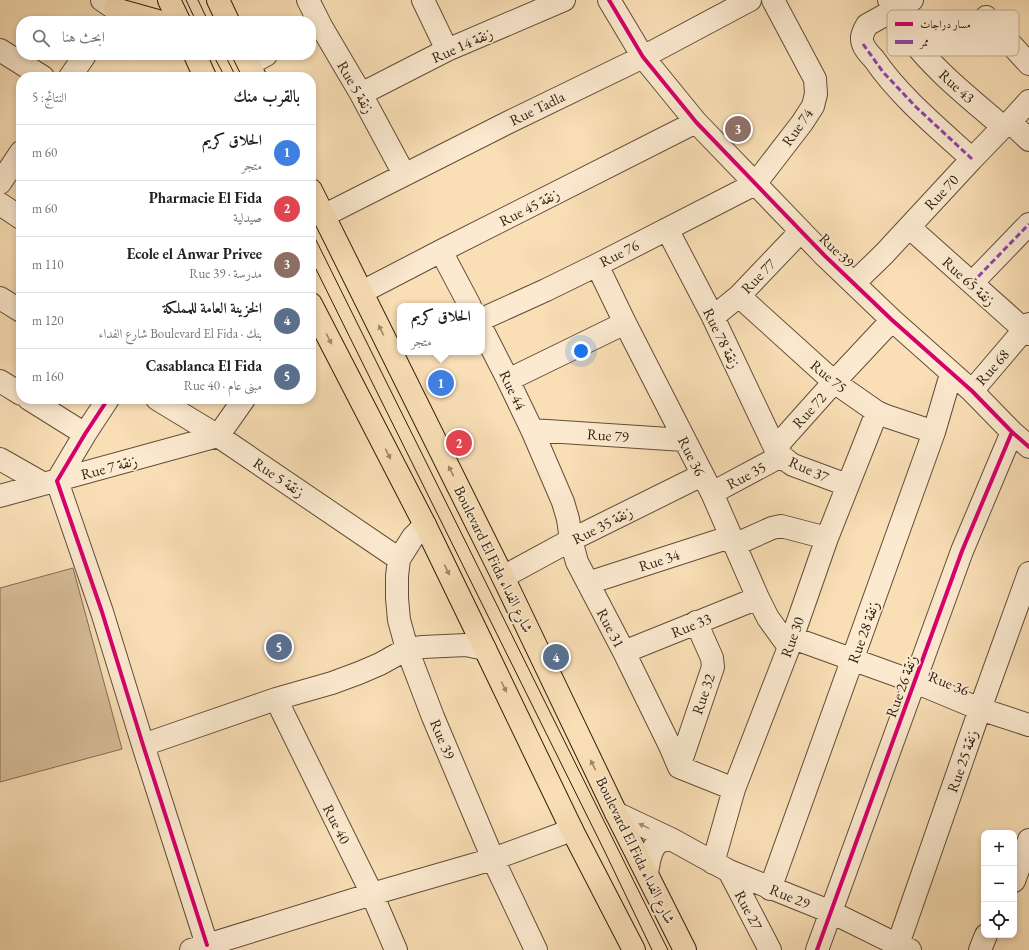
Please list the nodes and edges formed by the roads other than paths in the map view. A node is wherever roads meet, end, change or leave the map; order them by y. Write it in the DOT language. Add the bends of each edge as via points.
graph roads {
  1 [pos="169,0"];
  2 [pos="218,0"];
  3 [pos="308,0"];
  4 [pos="423,0"];
  5 [pos="564,0"];
  6 [pos="609,0"];
  7 [pos="750,0"];
  8 [pos="773,0"];
  9 [pos="898,3"];
  10 [pos="111,8"];
  11 [pos="887,10"];
  12 [pos="888,10"];
  13 [pos="140,16"];
  14 [pos="177,16"];
  15 [pos="226,16"];
  16 [pos="313,16"];
  17 [pos="316,28"];
  18 [pos="0,50"];
  19 [pos="447,50"];
  20 [pos="1019,53"];
  21 [pos="643,56"];
  22 [pos="926,56"];
  23 [pos="82,60"];
  24 [pos="197,60"];
  25 [pos="1029,64"];
  26 [pos="35,72"];
  27 [pos="73,72"];
  28 [pos="203,72"];
  29 [pos="361,94"];
  30 [pos="1029,102"];
  31 [pos="696,122"];
  32 [pos="1007,125"];
  33 [pos="1029,140"];
  34 [pos="16,159"];
  35 [pos="972,159"];
  36 [pos="404,174"];
  37 [pos="0,183"];
  38 [pos="755,184"];
  39 [pos="316,200"];
  40 [pos="0,204"];
  41 [pos="16,215"];
  42 [pos="324,216"];
  43 [pos="1029,224"];
  44 [pos="909,227"];
  45 [pos="667,229"];
  46 [pos="801,231"];
  47 [pos="441,252"];
  48 [pos="597,265"];
  49 [pos="854,282"];
  50 [pos="972,283"];
  51 [pos="362,292"];
  52 [pos="739,296"];
  53 [pos="0,298"];
  54 [pos="468,303"];
  55 [pos="16,308"];
  56 [pos="316,315"];
  57 [pos="713,317"];
  58 [pos="485,318"];
  59 [pos="892,320"];
  60 [pos="625,323"];
  61 [pos="1027,330"];
  62 [pos="485,335"];
  63 [pos="951,374"];
  64 [pos="508,380"];
  65 [pos="0,381"];
  66 [pos="834,382"];
  67 [pos="16,391"];
  68 [pos="972,391"];
  69 [pos="37,404"];
  70 [pos="105,404"];
  71 [pos="165,404"];
  72 [pos="240,404"];
  73 [pos="877,412"];
  74 [pos="532,430"];
  75 [pos="934,432"];
  76 [pos="1012,432"];
  77 [pos="85,434"];
  78 [pos="218,436"];
  79 [pos="684,440"];
  80 [pos="1029,447"];
  81 [pos="778,452"];
  82 [pos="0,459"];
  83 [pos="51,482"];
  84 [pos="707,484"];
  85 [pos="847,485"];
  86 [pos="0,496"];
  87 [pos="425,525"];
  88 [pos="827,538"];
  89 [pos="571,540"];
  90 [pos="732,541"];
  91 [pos="399,559"];
  92 [pos="1029,573"];
  93 [pos="503,577"];
  94 [pos="588,583"];
  95 [pos="758,598"];
  96 [pos="696,622"];
  97 [pos="791,642"];
  98 [pos="407,649"];
  99 [pos="485,649"];
  100 [pos="624,652"];
  101 [pos="852,659"];
  102 [pos="915,682"];
  103 [pos="276,699"];
  104 [pos="980,709"];
  105 [pos="1029,725"];
  106 [pos="143,745"];
  107 [pos="679,767"];
  108 [pos="734,789"];
  109 [pos="616,813"];
  110 [pos="572,830"];
  111 [pos="671,839"];
  112 [pos="1029,840"];
  113 [pos="493,859"];
  114 [pos="721,867"];
  115 [pos="647,873"];
  116 [pos="1017,873"];
  117 [pos="770,888"];
  118 [pos="372,894"];
  119 [pos="831,912"];
  120 [pos="985,938"];
  121 [pos="1000,938"];
  122 [pos="199,948"];
  123 [pos="901,948"];
  124 [pos="396,950"];
  125 [pos="536,950"];
  126 [pos="634,950"];
  127 [pos="685,950"];
  128 [pos="770,950"];
  129 [pos="817,950"];
  130 [pos="980,950"];
  131 [pos="996,950"];
  1 -- 14 [label="main road"];
  2 -- 15 [label="main road"];
  3 -- 16 [label="street, Rue 5 زنقة"];
  4 -- 19 [label="street"];
  5 -- 19 [label="street, Rue 14 زنقة"];
  6 -- 21 [label="street, Rue 39"];
  7 -- 21 [label="street, Rue Tadla"];
  8 -- 38 [label="street, Rue 74" via="815,79 816,94 813,106 806,117"];
  9 -- 12 [label="street"];
  10 -- 13 [label="main road"];
  11 -- 35 [label="street" via="867,24 863,31 863,44 883,72 916,107"];
  17 -- 29 [label="street, Rue 5 زنقة"];
  18 -- 26 [label="street"];
  19 -- 29 [label="street, Rue 14 زنقة"];
  20 -- 25 [label="street"];
  21 -- 31 [label="street, Rue 39"];
  21 -- 36 [label="street, Rue Tadla"];
  22 -- 32 [label="street, Rue 43" via="939,70"];
  23 -- 27 [label="street"];
  24 -- 28 [label="main road"];
  29 -- 36 [label="street, Rue 5 زنقة"];
  30 -- 32 [label="street, Rue 70"];
  31 -- 38 [label="street, Rue 39"];
  31 -- 47 [label="street, Rue 45 زنقة"];
  32 -- 33 [label="street, Rue 43"];
  32 -- 35 [label="street, Rue 70"];
  34 -- 37 [label="street"];
  35 -- 44 [label="street, Rue 70"];
  36 -- 42 [label="street, Rue Tadla"];
  38 -- 45 [label="street, Rue 76"];
  38 -- 46 [label="street, Rue 39"];
  39 -- 42 [label="main road, Boulevard El Fida شارع الفداء"];
  40 -- 41 [label="street"];
  42 -- 51 [label="main road, Boulevard El Fida شارع الفداء"];
  43 -- 50 [label="street"];
  44 -- 49 [label="street, Rue 70"];
  44 -- 50 [label="street, Rue 65 زنقة"];
  45 -- 48 [label="street, Rue 76"];
  45 -- 57 [label="street, Rue 78 زنقة"];
  46 -- 49 [label="street, Rue 39"];
  46 -- 52 [label="street, Rue 77"];
  47 -- 51 [label="street, Rue 45 زنقة"];
  47 -- 54 [label="street"];
  48 -- 58 [label="street, Rue 76"];
  48 -- 60 [label="street, Rue 36"];
  49 -- 59 [label="street, Rue 39"];
  50 -- 61 [label="street, Rue 65 زنقة"];
  93 -- 51 [label="main road, Boulevard El Fida شارع الفداء, one-way"];
  52 -- 57 [label="street, Rue 77"];
  52 -- 66 [label="street, Rue 75"];
  53 -- 55 [label="street"];
  56 -- 87 [label="main road, one-way"];
  57 -- 81 [label="street, Rue 78 زنقة"];
  59 -- 63 [label="street, Rue 39"];
  59 -- 66 [label="street, Rue 72"];
  60 -- 64 [label="street"];
  60 -- 79 [label="street, Rue 36"];
  61 -- 68 [label="street, Rue 68"];
  62 -- 64 [label="street, Rue 44"];
  63 -- 68 [label="street, Rue 39"];
  63 -- 75 [label="street, Rue 28 زنقة"];
  64 -- 74 [label="street, Rue 44"];
  65 -- 67 [label="street"];
  66 -- 73 [label="street, Rue 75"];
  66 -- 81 [label="street, Rue 72"];
  68 -- 76 [label="street, Rue 39"];
  69 -- 77 [label="street"];
  70 -- 77 [label="street"];
  71 -- 78 [label="street, Rue 5 زنقة"];
  72 -- 78 [label="street"];
  73 -- 75 [label="street, Rue 75"];
  73 -- 85 [label="street, Rue 30"];
  74 -- 79 [label="street, Rue 79"];
  74 -- 89 [label="street, Rue 31" via="562,502"];
  75 -- 101 [label="street, Rue 28 زنقة"];
  76 -- 80 [label="street, Rue 39"];
  76 -- 102 [label="street, Rue 26 زنقة" via="962,551"];
  77 -- 83 [label="street"];
  78 -- 83 [label="street, Rue 7 زنقة"];
  78 -- 91 [label="street, Rue 5 زنقة"];
  79 -- 84 [label="street, Rue 36"];
  81 -- 84 [label="street, Rue 35"];
  81 -- 85 [label="street, Rue 37" via="793,465"];
  82 -- 83 [label="street"];
  83 -- 86 [label="street, Rue 7 زنقة"];
  83 -- 106 [label="street" via="102,612"];
  84 -- 89 [label="street, Rue 35 زنقة"];
  84 -- 90 [label="street, Rue 36"];
  85 -- 88 [label="street, Rue 30"];
  87 -- 91 [label="street, Rue 39"];
  87 -- 99 [label="main road, one-way"];
  88 -- 90 [label="street, Rue 34" via="781,526"];
  88 -- 97 [label="street, Rue 30"];
  89 -- 93 [label="street, Rue 35 زنقة"];
  89 -- 94 [label="street, Rue 31" via="577,562"];
  90 -- 94 [label="street, Rue 34"];
  90 -- 95 [label="street, Rue 36"];
  91 -- 98 [label="street, Rue 39" via="398,613"];
  92 -- 104 [label="street, Rue 25 زنقة"];
  109 -- 93 [label="main road, Boulevard El Fida شارع الفداء, one-way"];
  94 -- 100 [label="street, Rue 31"];
  95 -- 96 [label="street, Rue 33"];
  95 -- 97 [label="street, Rue 36" via="768,618"];
  96 -- 100 [label="street, Rue 33"];
  96 -- 107 [label="street, Rue 32" via="712,658 713,667"];
  97 -- 101 [label="street, Rue 36"];
  97 -- 108 [label="street, Rue 30"];
  98 -- 99 [label="street" via="466,645"];
  98 -- 103 [label="street" via="359,673"];
  98 -- 113 [label="street, Rue 39"];
  99 -- 110 [label="main road, one-way"];
  100 -- 107 [label="street, Rue 31"];
  101 -- 102 [label="street, Rue 36"];
  101 -- 117 [label="street, Rue 28 زنقة"];
  102 -- 104 [label="street, Rue 36"];
  102 -- 119 [label="street, Rue 26 زنقة"];
  103 -- 106 [label="street"];
  103 -- 118 [label="street, Rue 40"];
  104 -- 105 [label="street, Rue 36"];
  104 -- 123 [label="street, Rue 25 زنقة"];
  106 -- 122 [label="street"];
  107 -- 108 [label="street"];
  108 -- 114 [label="street, Rue 30"];
  111 -- 109 [label="street, Rue 29, one-way"];
  109 -- 115 [label="main road, Boulevard El Fida شارع الفداء"];
  110 -- 113 [label="street"];
  110 -- 126 [label="main road"];
  111 -- 114 [label="street, Rue 29"];
  111 -- 115 [label="street" via="654,847"];
  112 -- 116 [label="street"];
  113 -- 118 [label="street"];
  113 -- 125 [label="street, Rue 39"];
  114 -- 117 [label="street, Rue 29"];
  114 -- 128 [label="street, Rue 27"];
  115 -- 127 [label="main road, Boulevard El Fida شارع الفداء"];
  117 -- 119 [label="street, Rue 29"];
  118 -- 122 [label="street"];
  118 -- 124 [label="street, Rue 40"];
  119 -- 123 [label="street, Rue 29"];
  119 -- 129 [label="street, Rue 26 زنقة"];
  120 -- 130 [label="street"];
  121 -- 131 [label="street"];
}
